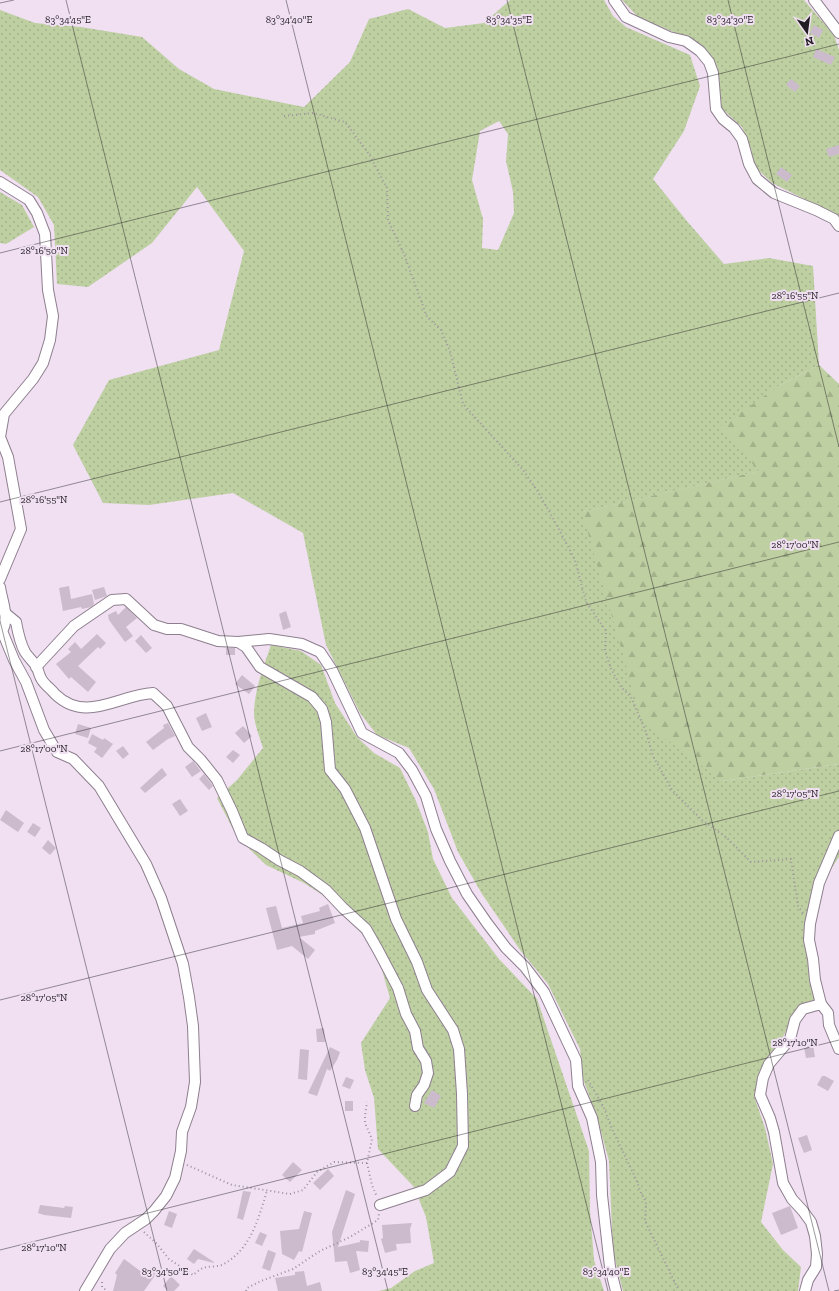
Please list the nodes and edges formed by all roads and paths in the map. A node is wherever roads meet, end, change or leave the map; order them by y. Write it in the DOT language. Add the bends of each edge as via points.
graph roads {
  1 [pos="614,0"];
  2 [pos="814,0"];
  3 [pos="839,33"];
  4 [pos="284,116"];
  5 [pos="0,182"];
  6 [pos="839,226"];
  7 [pos="0,579"];
  8 [pos="0,587"];
  9 [pos="5,613"];
  10 [pos="1,630"];
  11 [pos="238,642"];
  12 [pos="36,667"];
  13 [pos="839,836"];
  14 [pos="810,924"];
  15 [pos="821,1004"];
  16 [pos="839,1049"];
  17 [pos="576,1060"];
  18 [pos="367,1102"];
  19 [pos="415,1106"];
  20 [pos="179,1161"];
  21 [pos="367,1162"];
  22 [pos="267,1191"];
  23 [pos="380,1205"];
  24 [pos="137,1226"];
  25 [pos="85,1291"];
  26 [pos="246,1291"];
  27 [pos="616,1291"];
  28 [pos="679,1291"];
  29 [pos="805,1291"];
  1 -- 6 [label="street" via="626,17 669,37 686,41 700,51 710,62 716,109 742,139 749,164 757,179 774,193 816,210 834,220"];
  2 -- 3 [label="street"];
  4 -- 14 [label="path" via="313,113 345,122 369,154 387,188 388,220 404,254 427,317 441,330 450,350 463,404 523,470 554,520 575,560 586,602 606,631 605,650 611,669 621,686 631,696 653,756 672,790 751,862 791,859 798,906"];
  5 -- 7 [label="street" via="29,200 46,234 48,290 53,316 50,340 43,363 4,414 0,437 8,457 21,529"];
  8 -- 9 [label="street"];
  9 -- 10 [label="street" via="5,626"];
  9 -- 12 [label="street" via="16,622 18,636"];
  10 -- 20 [label="street" via="56,752 73,759 99,786 146,864 161,898 181,958 188,990 196,1082 182,1132"];
  11 -- 12 [label="street" via="218,641 182,629 167,629 154,625 126,599 112,600 74,626"];
  11 -- 17 [label="street" via="269,639 302,644 320,652 332,670 362,733 399,753 412,770 426,796 436,829 467,894 506,948 544,992"];
  11 -- 23 [label="street" via="246,647 260,667 312,697 322,709 326,722 330,770 345,789 365,828 396,919 417,962 427,990 453,1030 458,1049 462,1094 462,1146 450,1172 426,1190"];
  12 -- 19 [label="street" via="42,681 57,696 68,705 78,708 108,705 153,693 166,706 188,747 217,780 244,838 300,871 326,890 366,929 398,988 406,1014 415,1031 418,1048 426,1061 428,1073 424,1085 416,1095"];
  13 -- 14 [label="street" via="819,883"];
  14 -- 15 [label="street" via="809,940"];
  15 -- 16 [label="street" via="828,1013 829,1025"];
  15 -- 29 [label="street" via="804,1009 795,1020 790,1039 769,1064 760,1095 774,1132 783,1183 792,1199 811,1222 815,1236 816,1267"];
  17 -- 27 [label="street" via="578,1086 592,1118 601,1162 610,1267"];
  17 -- 28 [label="path" via="604,1108 636,1179 646,1202 645,1221"];
  18 -- 21 [label="path" via="365,1123 372,1139"];
  20 -- 22 [label="path" via="232,1185"];
  20 -- 24 [label="street" via="175,1178 166,1196"];
  21 -- 22 [label="path" via="334,1162 317,1172 303,1190 290,1194"];
  21 -- 23 [label="path"];
  22 -- 24 [label="path" via="254,1232 238,1253 221,1265 204,1268 193,1275 169,1259"];
  23 -- 26 [label="path" via="378,1220 320,1251 293,1269 261,1280"];
  24 -- 25 [label="street" via="125,1233 110,1249"];
}
